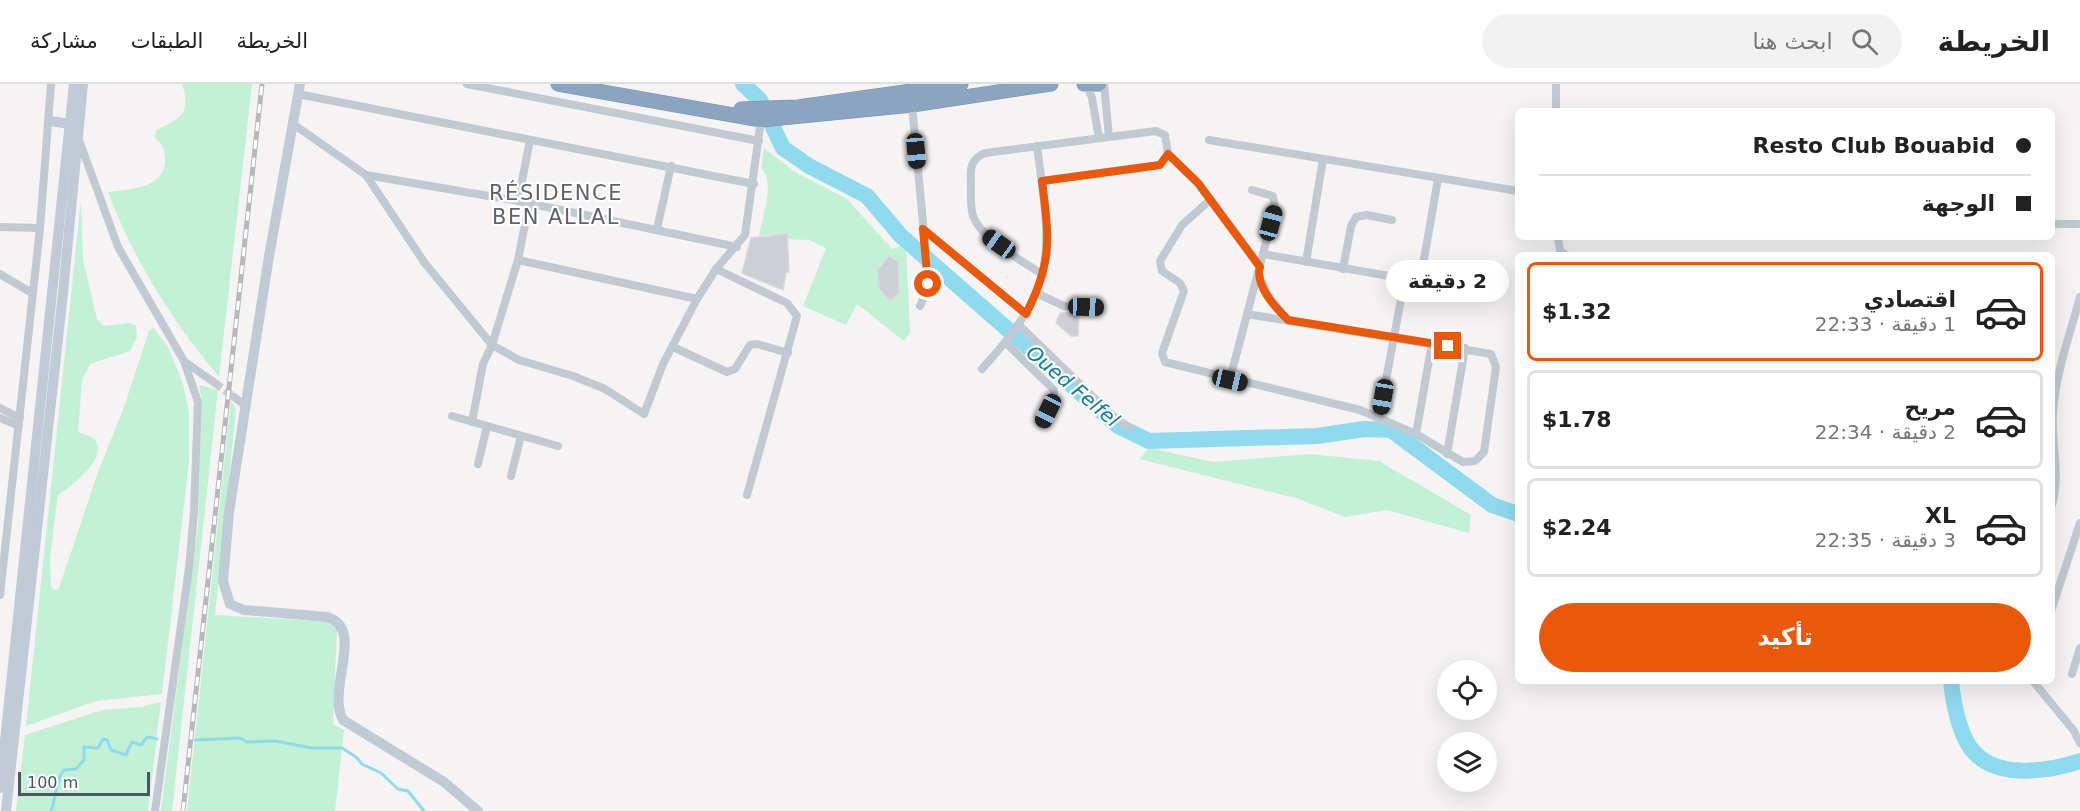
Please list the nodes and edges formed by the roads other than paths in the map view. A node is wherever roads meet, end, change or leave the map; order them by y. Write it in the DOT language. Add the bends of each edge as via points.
graph roads {
  1 [pos="51,84"];
  2 [pos="74,84"];
  3 [pos="83,84"];
  4 [pos="467,84"];
  5 [pos="558,84"];
  6 [pos="594,84"];
  7 [pos="961,84"];
  8 [pos="1051,84"];
  9 [pos="1093,84"];
  10 [pos="1556,84"];
  11 [pos="299,89"];
  12 [pos="912,105"];
  13 [pos="1556,108"];
  14 [pos="766,116"];
  15 [pos="48,121"];
  16 [pos="71,124"];
  17 [pos="293,124"];
  18 [pos="1109,136"];
  19 [pos="1099,138"];
  20 [pos="79,139"];
  21 [pos="530,140"];
  22 [pos="1209,140"];
  23 [pos="759,141"];
  24 [pos="1037,146"];
  25 [pos="1168,154"];
  26 [pos="1323,159"];
  27 [pos="671,166"];
  28 [pos="366,175"];
  29 [pos="1438,179"];
  30 [pos="1042,181"];
  31 [pos="754,184"];
  32 [pos="1252,190"];
  33 [pos="1515,191"];
  34 [pos="1210,200"];
  35 [pos="518,201"];
  36 [pos="529,204"];
  37 [pos="1392,220"];
  38 [pos="2055,224"];
  39 [pos="2080,224"];
  40 [pos="0,227"];
  41 [pos="40,228"];
  42 [pos="657,229"];
  43 [pos="924,234"];
  44 [pos="737,247"];
  45 [pos="1263,255"];
  46 [pos="518,261"];
  47 [pos="1306,262"];
  48 [pos="716,269"];
  49 [pos="1343,269"];
  50 [pos="1259,270"];
  51 [pos="0,274"];
  52 [pos="1043,275"];
  53 [pos="1405,278"];
  54 [pos="33,293"];
  55 [pos="1036,293"];
  56 [pos="2080,297"];
  57 [pos="697,299"];
  58 [pos="920,306"];
  59 [pos="1100,307"];
  60 [pos="1026,314"];
  61 [pos="1247,314"];
  62 [pos="1288,320"];
  63 [pos="1018,327"];
  64 [pos="1394,337"];
  65 [pos="1008,340"];
  66 [pos="1432,343"];
  67 [pos="492,345"];
  68 [pos="673,347"];
  69 [pos="1465,348"];
  70 [pos="788,353"];
  71 [pos="184,361"];
  72 [pos="982,369"];
  73 [pos="1230,380"];
  74 [pos="215,383"];
  75 [pos="234,397"];
  76 [pos="2055,397"];
  77 [pos="245,405"];
  78 [pos="0,408"];
  79 [pos="452,416"];
  80 [pos="1379,417"];
  81 [pos="0,418"];
  82 [pos="19,422"];
  83 [pos="472,422"];
  84 [pos="1041,424"];
  85 [pos="487,426"];
  86 [pos="1130,428"];
  87 [pos="1416,434"];
  88 [pos="521,436"];
  89 [pos="558,446"];
  90 [pos="1447,454"];
  91 [pos="2055,458"];
  92 [pos="478,464"];
  93 [pos="511,476"];
  94 [pos="2055,486"];
  95 [pos="747,495"];
  96 [pos="2080,523"];
  97 [pos="2,575"];
  98 [pos="0,595"];
  99 [pos="2055,599"];
  100 [pos="2080,648"];
  101 [pos="2072,674"];
  102 [pos="2035,684"];
  103 [pos="2080,743"];
  104 [pos="0,788"];
  105 [pos="6,811"];
  106 [pos="155,811"];
  107 [pos="478,811"];
  1 -- 15 [label="street"];
  2 -- 16 [label="main road"];
  3 -- 20 [label="main road"];
  4 -- 23 [label="street"];
  5 -- 14 [label="highway"];
  6 -- 14 [label="highway"];
  7 -- 14 [label="highway"];
  8 -- 12 [label="highway"];
  9 -- 18 [label="street"];
  9 -- 19 [label="street"];
  10 -- 13 [label="street"];
  11 -- 17 [label="main road"];
  11 -- 21 [label="street"];
  12 -- 14 [label="highway"];
  12 -- 43 [label="street"];
  14 -- 23 [label="street"];
  15 -- 16 [label="main road"];
  15 -- 41 [label="street"];
  16 -- 104 [label="main road"];
  17 -- 28 [label="street"];
  17 -- 77 [label="main road"];
  18 -- 19 [label="street"];
  18 -- 25 [label="street" via="1159,131 1165,135"];
  19 -- 24 [label="street"];
  20 -- 71 [label="street" via="118,247"];
  20 -- 105 [label="main road"];
  21 -- 27 [label="street"];
  21 -- 35 [label="street"];
  22 -- 26 [label="street"];
  23 -- 31 [label="street"];
  24 -- 30 [label="street"];
  24 -- 52 [label="street" via="984,153 976,158 970,171 972,212 980,229"];
  25 -- 30 [label="street" via="1160,165"];
  25 -- 34 [label="street" via="1191,174"];
  26 -- 29 [label="street"];
  26 -- 47 [label="street"];
  27 -- 31 [label="street"];
  27 -- 42 [label="street"];
  28 -- 35 [label="street"];
  28 -- 67 [label="street" via="418,254"];
  29 -- 33 [label="street"];
  29 -- 53 [label="street" via="1423,265"];
  30 -- 52 [label="street" via="1048,245"];
  31 -- 44 [label="street" via="745,235"];
  32 -- 45 [label="street" via="1268,193 1276,202"];
  34 -- 50 [label="street"];
  34 -- 73 [label="street" via="1182,225 1160,261 1162,271 1180,283 1184,291 1162,358 1170,365"];
  35 -- 36 [label="street"];
  36 -- 42 [label="street"];
  36 -- 46 [label="street"];
  37 -- 49 [label="street" via="1356,217"];
  38 -- 39 [label="street"];
  40 -- 41 [label="street"];
  41 -- 54 [label="street"];
  42 -- 44 [label="street"];
  43 -- 58 [label="street" via="928,284"];
  43 -- 60 [label="street"];
  44 -- 48 [label="street"];
  45 -- 47 [label="street"];
  45 -- 50 [label="street"];
  46 -- 57 [label="street"];
  46 -- 67 [label="street"];
  47 -- 49 [label="street"];
  48 -- 57 [label="street"];
  48 -- 70 [label="street" via="787,303 797,316"];
  49 -- 53 [label="street"];
  50 -- 61 [label="street"];
  50 -- 62 [label="street" via="1270,299"];
  51 -- 54 [label="street"];
  52 -- 55 [label="street"];
  53 -- 64 [label="street"];
  54 -- 82 [label="street"];
  55 -- 59 [label="street" via="1064,306"];
  55 -- 60 [label="street"];
  56 -- 76 [label="street"];
  57 -- 68 [label="street"];
  60 -- 63 [label="street"];
  61 -- 62 [label="street"];
  61 -- 73 [label="street"];
  62 -- 64 [label="street"];
  63 -- 65 [label="street"];
  63 -- 86 [label="street"];
  64 -- 66 [label="street"];
  64 -- 80 [label="street"];
  65 -- 72 [label="street"];
  65 -- 84 [label="street" via="1054,390"];
  66 -- 69 [label="street"];
  66 -- 87 [label="street"];
  67 -- 68 [label="street" via="519,360 605,389 644,414"];
  67 -- 83 [label="street" via="483,364"];
  68 -- 70 [label="street" via="727,372 735,369 747,346 753,344"];
  69 -- 90 [label="street"];
  69 -- 90 [label="street" via="1491,354 1496,362 1484,452 1469,462"];
  70 -- 95 [label="street"];
  71 -- 74 [label="street"];
  71 -- 106 [label="street" via="198,402 194,512"];
  73 -- 80 [label="street"];
  75 -- 77 [label="street"];
  77 -- 107 [label="main road" via="223,562 226,600 244,610 339,621 345,632 338,706 343,720 444,782"];
  78 -- 82 [label="street"];
  79 -- 83 [label="street"];
  80 -- 87 [label="street"];
  81 -- 82 [label="street"];
  82 -- 97 [label="street"];
  83 -- 85 [label="street"];
  85 -- 88 [label="street"];
  85 -- 92 [label="street"];
  87 -- 90 [label="street"];
  88 -- 89 [label="street"];
  88 -- 93 [label="street"];
  91 -- 94 [label="street"];
  96 -- 99 [label="street"];
  97 -- 98 [label="street"];
  100 -- 101 [label="street"];
  102 -- 103 [label="street"];
}
